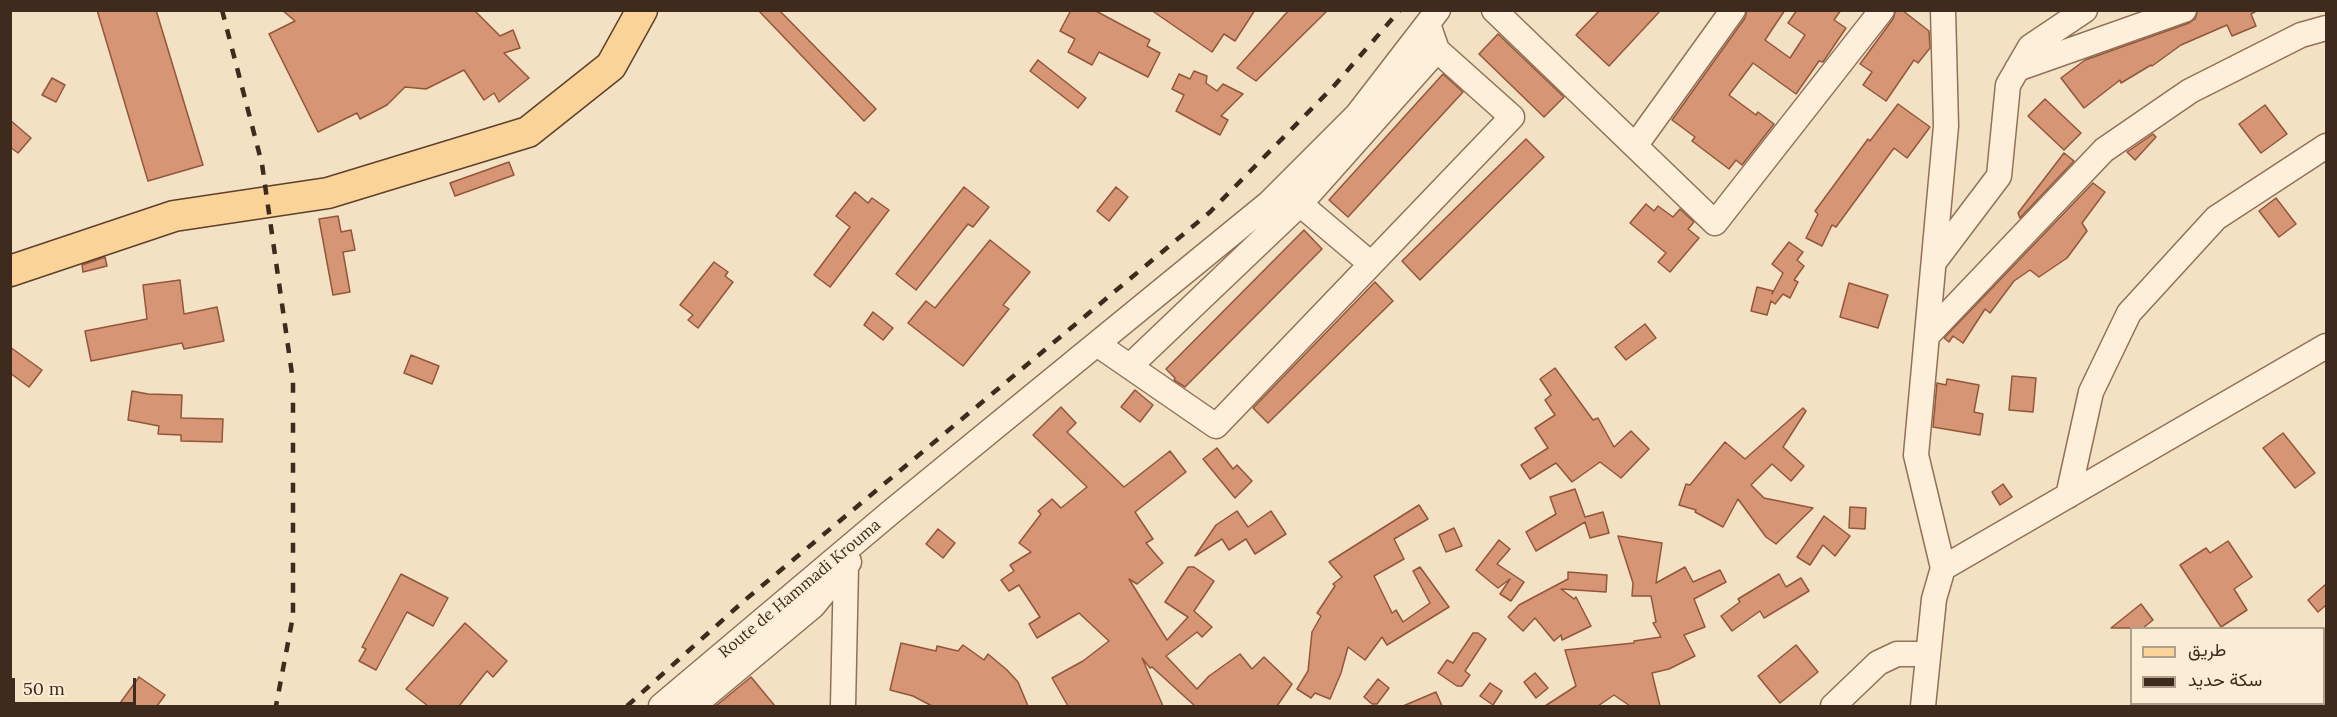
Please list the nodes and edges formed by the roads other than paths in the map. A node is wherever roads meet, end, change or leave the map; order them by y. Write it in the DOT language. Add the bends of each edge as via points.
graph roads {
  1 [pos="642,10"];
  2 [pos="1494,10"];
  3 [pos="1733,10"];
  4 [pos="1882,10"];
  5 [pos="1942,10"];
  6 [pos="2085,10"];
  7 [pos="2184,10"];
  8 [pos="1433,17"];
  9 [pos="2326,28"];
  10 [pos="1437,50"];
  11 [pos="2018,69"];
  12 [pos="1635,146"];
  13 [pos="2326,146"];
  14 [pos="1300,204"];
  15 [pos="1933,263"];
  16 [pos="1371,264"];
  17 [pos="10,271"];
  18 [pos="1927,336"];
  19 [pos="1097,344"];
  20 [pos="2326,346"];
  21 [pos="1130,366"];
  22 [pos="2068,496"];
  23 [pos="891,512"];
  24 [pos="846,567"];
  25 [pos="1943,568"];
  26 [pos="1928,654"];
  27 [pos="661,706"];
  28 [pos="693,706"];
  29 [pos="843,706"];
  30 [pos="1833,706"];
  31 [pos="1923,706"];
  1 -- 17 [label="main road" via="611,66 528,132 328,193 174,216"];
  2 -- 12 [label="street"];
  3 -- 12 [label="street"];
  4 -- 12 [label="street" via="1715,223"];
  5 -- 15 [label="street" via="1946,126"];
  6 -- 11 [label="street" via="2030,46"];
  7 -- 11 [label="street"];
  8 -- 10 [label="street"];
  8 -- 19 [label="street" via="1357,116 1269,203"];
  9 -- 18 [label="street" via="2301,35 2190,92 2104,150"];
  10 -- 14 [label="street"];
  10 -- 16 [label="street" via="1512,117"];
  11 -- 15 [label="street" via="2008,85 1999,176"];
  13 -- 22 [label="street" via="2216,218 2129,313 2091,392"];
  14 -- 16 [label="street"];
  14 -- 21 [label="street"];
  15 -- 18 [label="street"];
  16 -- 21 [label="street" via="1216,426"];
  18 -- 25 [label="street" via="1916,455"];
  19 -- 21 [label="street"];
  19 -- 23 [label="street"];
  20 -- 22 [label="street"];
  22 -- 25 [label="street"];
  23 -- 24 [label="street, Route de Hammadi Krouma"];
  23 -- 27 [label="street, Route de Hammadi Krouma"];
  24 -- 28 [label="street, Route de Hammadi Krouma" via="813,606"];
  24 -- 29 [label="street"];
  25 -- 26 [label="street" via="1934,599"];
  26 -- 30 [label="street" via="1897,654 1878,663"];
  26 -- 31 [label="street"];
}
